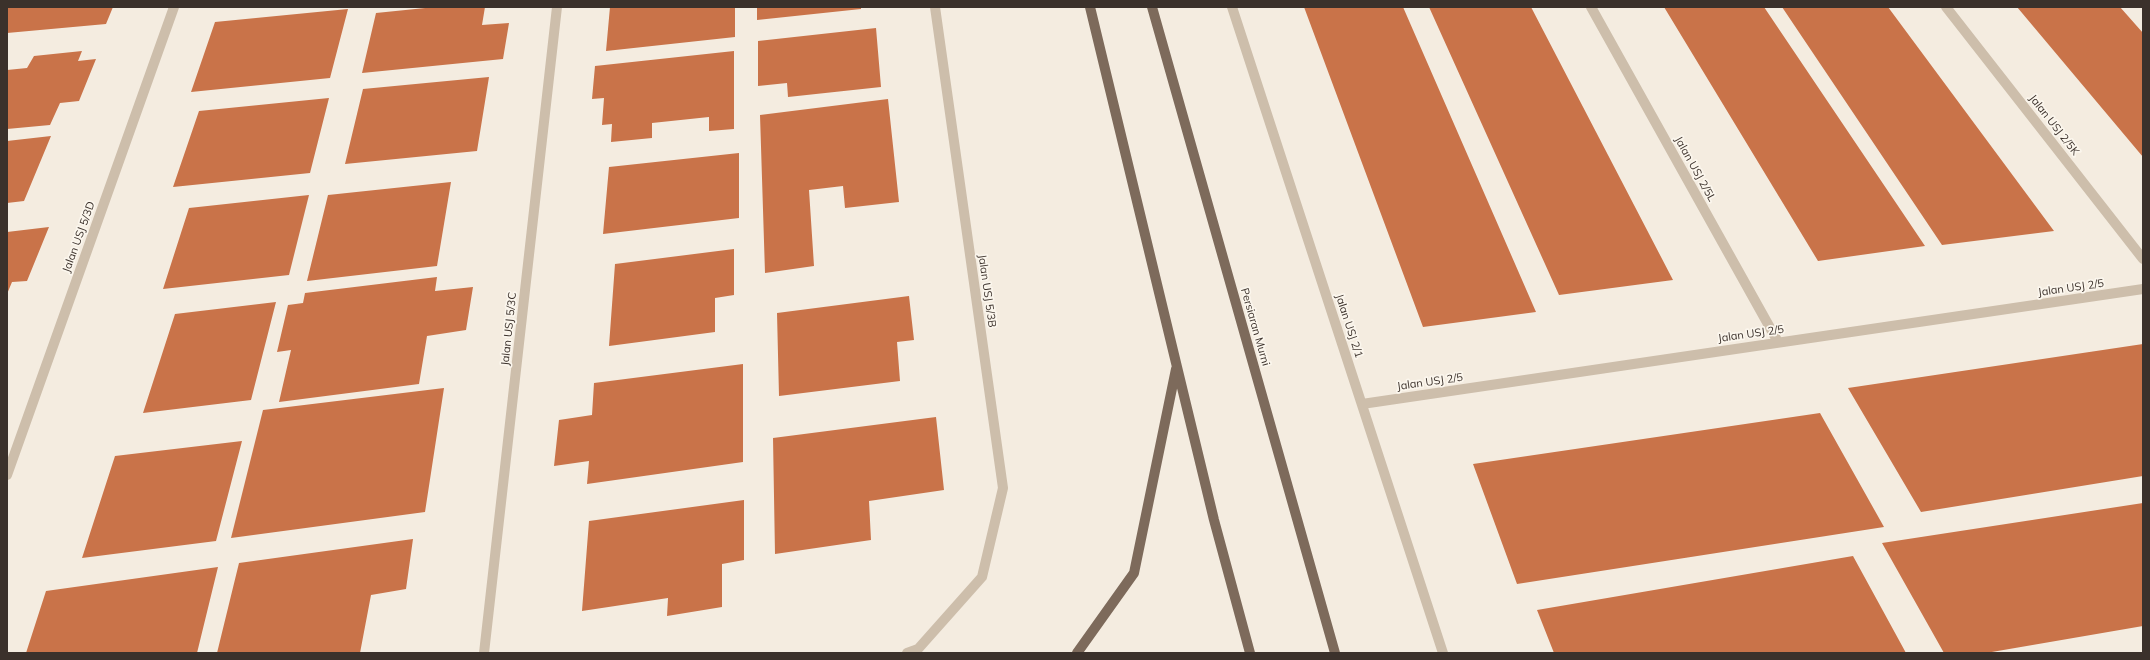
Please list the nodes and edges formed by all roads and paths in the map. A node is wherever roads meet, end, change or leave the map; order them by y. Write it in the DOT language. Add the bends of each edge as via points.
graph roads {
  1 [pos="174,7"];
  2 [pos="557,7"];
  3 [pos="935,7"];
  4 [pos="1090,7"];
  5 [pos="1152,7"];
  6 [pos="1232,7"];
  7 [pos="1591,7"];
  8 [pos="1946,7"];
  9 [pos="2143,259"];
  10 [pos="2143,289"];
  11 [pos="1778,342"];
  12 [pos="1176,366"];
  13 [pos="1362,404"];
  14 [pos="7,475"];
  15 [pos="484,653"];
  16 [pos="907,653"];
  17 [pos="1077,653"];
  18 [pos="1250,653"];
  19 [pos="1334,653"];
  20 [pos="1443,653"];
  1 -- 14 [label="street, Jalan USJ 5/3D"];
  2 -- 15 [label="street, Jalan USJ 5/3C"];
  3 -- 16 [label="street, Jalan USJ 5/3B" via="1003,488 982,578 918,648"];
  4 -- 12 [label="main road"];
  5 -- 19 [label="main road, Persiaran Murni"];
  6 -- 13 [label="street, Jalan USJ 2/1"];
  7 -- 11 [label="street, Jalan USJ 2/5L"];
  8 -- 9 [label="street, Jalan USJ 2/5K"];
  10 -- 11 [label="street, Jalan USJ 2/5"];
  11 -- 13 [label="street, Jalan USJ 2/5"];
  12 -- 17 [label="main road" via="1134,573"];
  12 -- 18 [label="main road"];
  13 -- 20 [label="street, Jalan USJ 2/1"];
}
